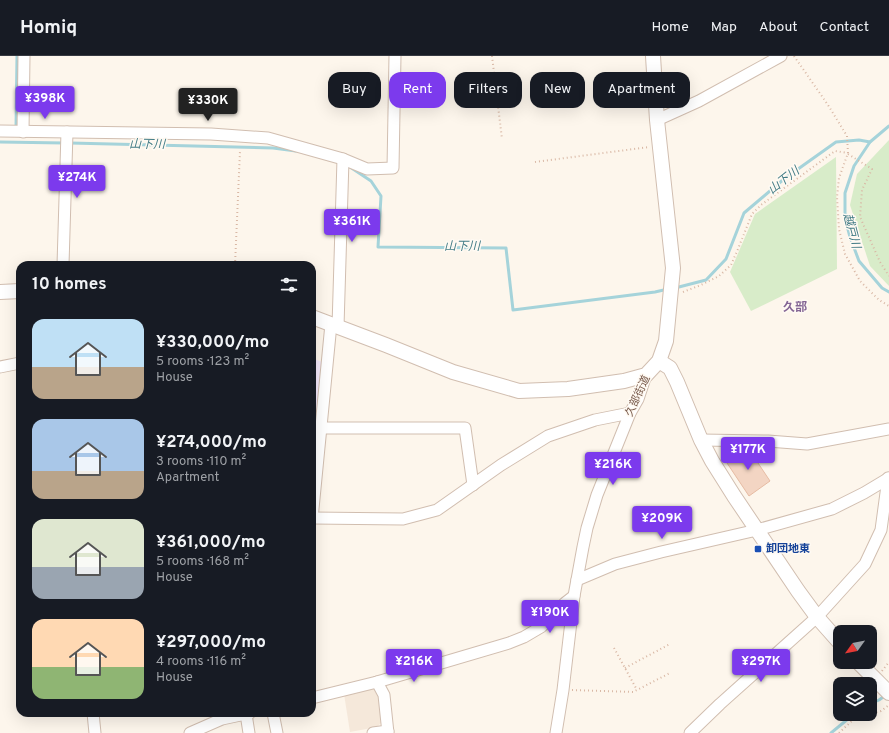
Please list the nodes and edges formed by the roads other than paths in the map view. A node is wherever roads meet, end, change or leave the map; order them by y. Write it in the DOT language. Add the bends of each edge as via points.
graph roads {
  1 [pos="24,56"];
  2 [pos="395,56"];
  3 [pos="654,56"];
  4 [pos="781,56"];
  5 [pos="657,120"];
  6 [pos="0,131"];
  7 [pos="24,132"];
  8 [pos="67,132"];
  9 [pos="343,159"];
  10 [pos="63,261"];
  11 [pos="0,292"];
  12 [pos="16,292"];
  13 [pos="316,318"];
  14 [pos="334,325"];
  15 [pos="660,361"];
  16 [pos="16,364"];
  17 [pos="0,367"];
  18 [pos="646,375"];
  19 [pos="630,412"];
  20 [pos="321,428"];
  21 [pos="889,429"];
  22 [pos="701,440"];
  23 [pos="889,478"];
  24 [pos="316,479"];
  25 [pos="473,484"];
  26 [pos="316,519"];
  27 [pos="756,530"];
  28 [pos="577,580"];
  29 [pos="574,596"];
  30 [pos="817,617"];
  31 [pos="833,635"];
  32 [pos="865,669"];
  33 [pos="377,682"];
  34 [pos="889,693"];
  35 [pos="316,697"];
  36 [pos="93,717"];
  37 [pos="223,717"];
  38 [pos="248,717"];
  39 [pos="274,717"];
  40 [pos="388,732"];
  41 [pos="95,733"];
  42 [pos="190,733"];
  43 [pos="250,733"];
  44 [pos="277,733"];
  45 [pos="373,733"];
  46 [pos="556,733"];
  47 [pos="690,733"];
  1 -- 7 [label="street"];
  2 -- 9 [label="street" via="393,168 367,169"];
  3 -- 5 [label="street, 久部街道"];
  4 -- 5 [label="street" via="699,101"];
  5 -- 15 [label="street, 久部街道" via="673,268 666,340"];
  6 -- 7 [label="street"];
  7 -- 8 [label="street"];
  8 -- 9 [label="street" via="211,134 268,138"];
  8 -- 10 [label="street"];
  9 -- 14 [label="street"];
  11 -- 12 [label="street"];
  13 -- 14 [label="street"];
  14 -- 18 [label="street" via="453,372 519,390 568,389"];
  14 -- 20 [label="street"];
  15 -- 18 [label="street, 久部街道"];
  15 -- 22 [label="street" via="670,368"];
  16 -- 17 [label="street"];
  18 -- 19 [label="street, 久部街道" via="638,399"];
  19 -- 25 [label="street" via="595,420 548,436"];
  19 -- 28 [label="street, 久部街道" via="597,495 582,547"];
  20 -- 24 [label="street"];
  20 -- 25 [label="street" via="465,428"];
  21 -- 22 [label="street" via="807,444"];
  22 -- 27 [label="street"];
  23 -- 27 [label="street" via="832,509"];
  23 -- 30 [label="street" via="881,530 865,564"];
  25 -- 26 [label="street" via="437,510 403,520"];
  27 -- 28 [label="street" via="615,564"];
  27 -- 30 [label="street"];
  28 -- 29 [label="street, 久部街道"];
  29 -- 33 [label="street" via="541,627 524,637"];
  29 -- 46 [label="street, 久部街道"];
  30 -- 31 [label="street"];
  30 -- 47 [label="street"];
  32 -- 34 [label="street"];
  33 -- 35 [label="street"];
  33 -- 40 [label="street" via="384,695"];
  36 -- 41 [label="street"];
  37 -- 42 [label="street"];
  38 -- 43 [label="street"];
  39 -- 44 [label="street"];
  40 -- 45 [label="street"];
}
